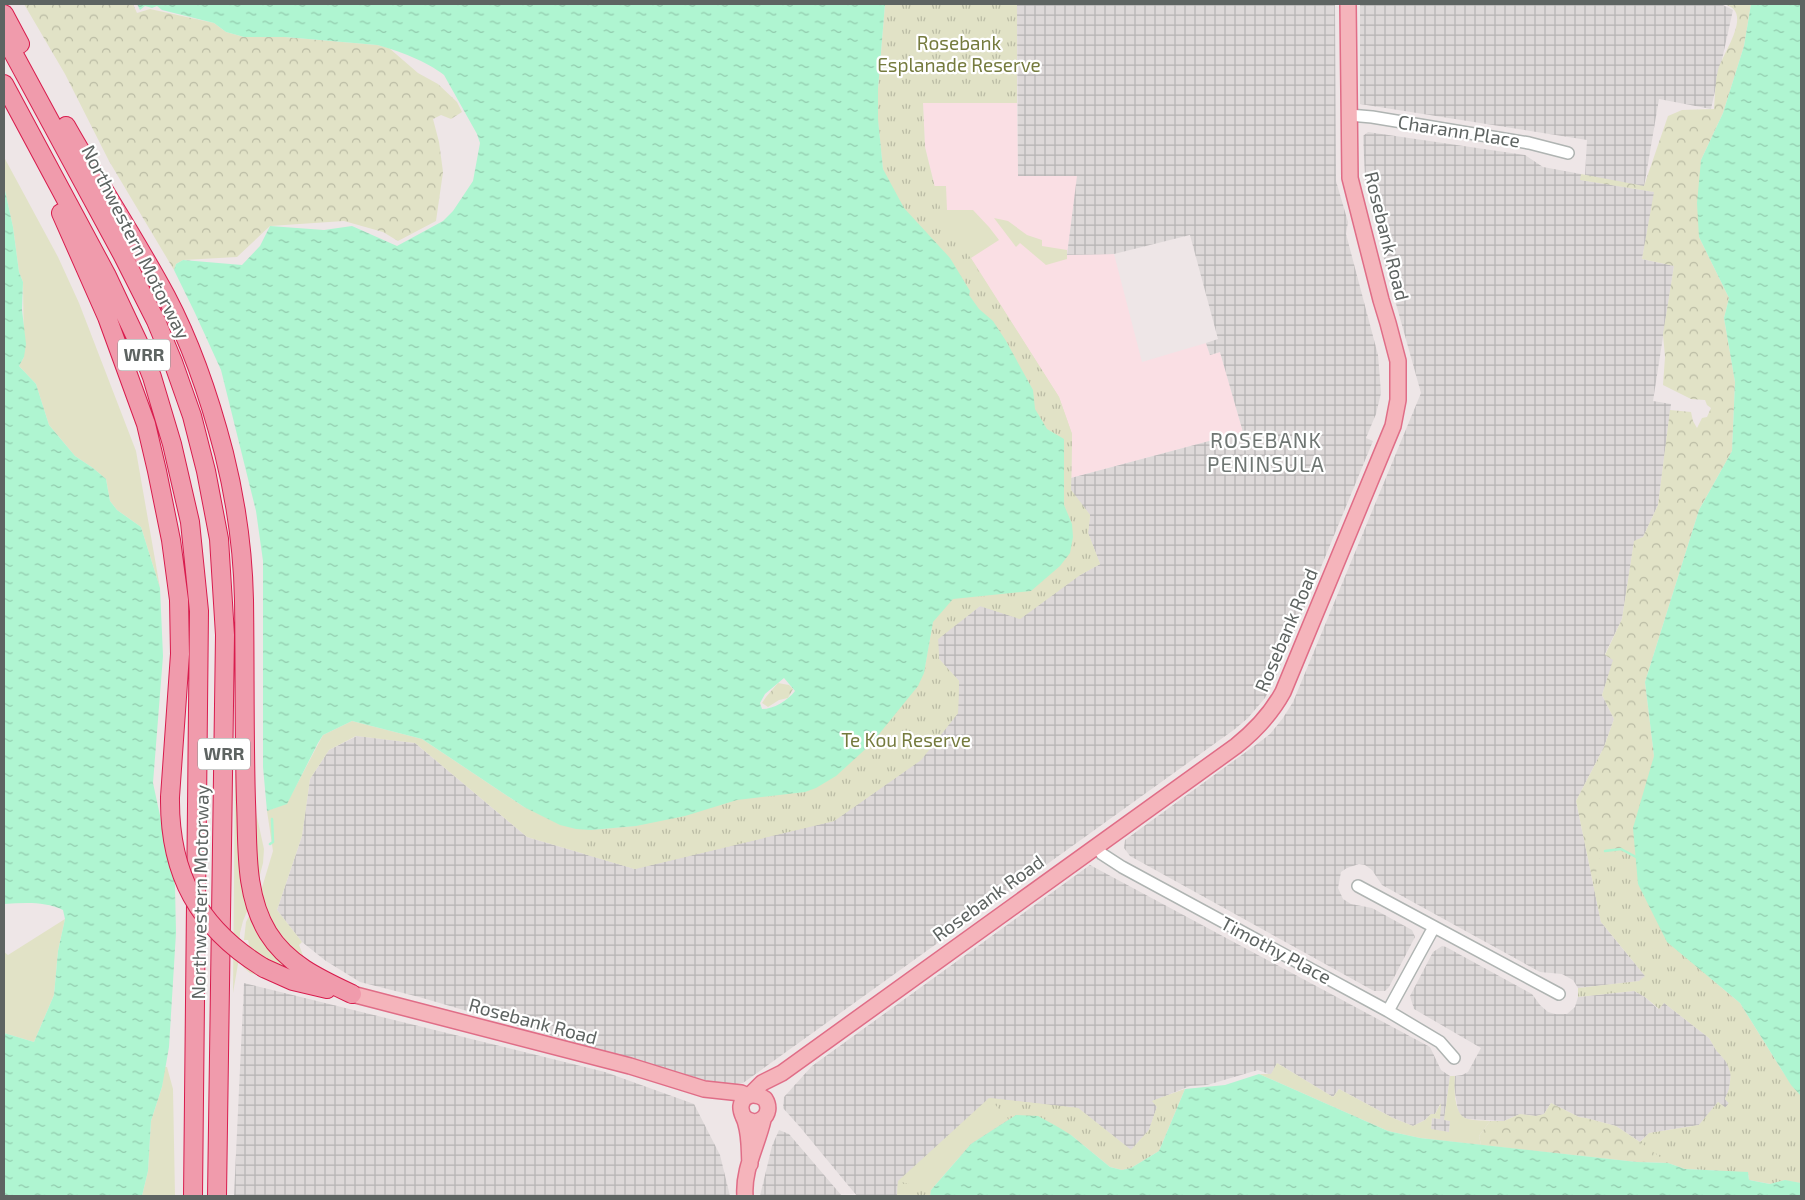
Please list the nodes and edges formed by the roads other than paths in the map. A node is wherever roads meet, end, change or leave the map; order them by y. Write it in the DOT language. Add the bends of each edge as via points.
graph roads {
  1 [pos="1348,4"];
  2 [pos="4,14"];
  3 [pos="4,36"];
  4 [pos="4,84"];
  5 [pos="1349,115"];
  6 [pos="39,149"];
  7 [pos="1568,154"];
  8 [pos="1096,846"];
  9 [pos="1358,886"];
  10 [pos="1434,927"];
  11 [pos="352,994"];
  12 [pos="1559,994"];
  13 [pos="1388,1011"];
  14 [pos="1454,1058"];
  15 [pos="782,1073"];
  16 [pos="704,1089"];
  17 [pos="749,1095"];
  18 [pos="765,1099"];
  19 [pos="742,1114"];
  20 [pos="763,1120"];
  21 [pos="750,1164"];
  22 [pos="193,1196"];
  23 [pos="217,1196"];
  24 [pos="745,1196"];
  1 -- 5 [label="main road, Rosebank Road"];
  2 -- 11 [label="highway" via="74,141 167,298 197,365 225,456 239,528 244,597 250,885 259,916 279,948 298,965"];
  3 -- 23 [label="highway, Northwestern Motorway / WRR" via="156,321 192,416 219,539 225,635"];
  4 -- 6 [label="highway, Northwestern Motorway / WRR"];
  5 -- 7 [label="street, Charann Place" via="1529,143"];
  5 -- 8 [label="main road, Rosebank Road" via="1352,189 1398,361 1398,400 1393,426 1283,692 1270,714 1236,746"];
  6 -- 11 [label="highway, bridge" via="56,203 107,317 146,424 171,540 179,600 180,654 170,797 170,833 175,857 191,895 208,921 239,952 293,981"];
  6 -- 22 [label="highway, Northwestern Motorway / WRR" via="107,276 140,346 162,406 190,522 199,611"];
  8 -- 13 [label="street, Timothy Place" via="1122,867"];
  8 -- 15 [label="main road, Rosebank Road"];
  9 -- 10 [label="street"];
  10 -- 12 [label="street"];
  10 -- 13 [label="street"];
  11 -- 16 [label="main road, Rosebank Road" via="630,1066"];
  13 -- 14 [label="street, Timothy Place" via="1440,1042"];
  15 -- 17 [label="main road, Rosebank Road" via="762,1083"];
  15 -- 18 [label="main road, Rosebank Road"];
  16 -- 17 [label="main road, Rosebank Road"];
  16 -- 19 [label="main road, Rosebank Road"];
  17 -- 18 [label="main road"];
  17 -- 19 [label="main road" via="742,1101"];
  18 -- 20 [label="main road" via="768,1109"];
  19 -- 20 [label="main road" via="750,1121"];
  19 -- 21 [label="main road" via="747,1128"];
  20 -- 21 [label="main road"];
  21 -- 24 [label="main road" via="744,1183"];
}
